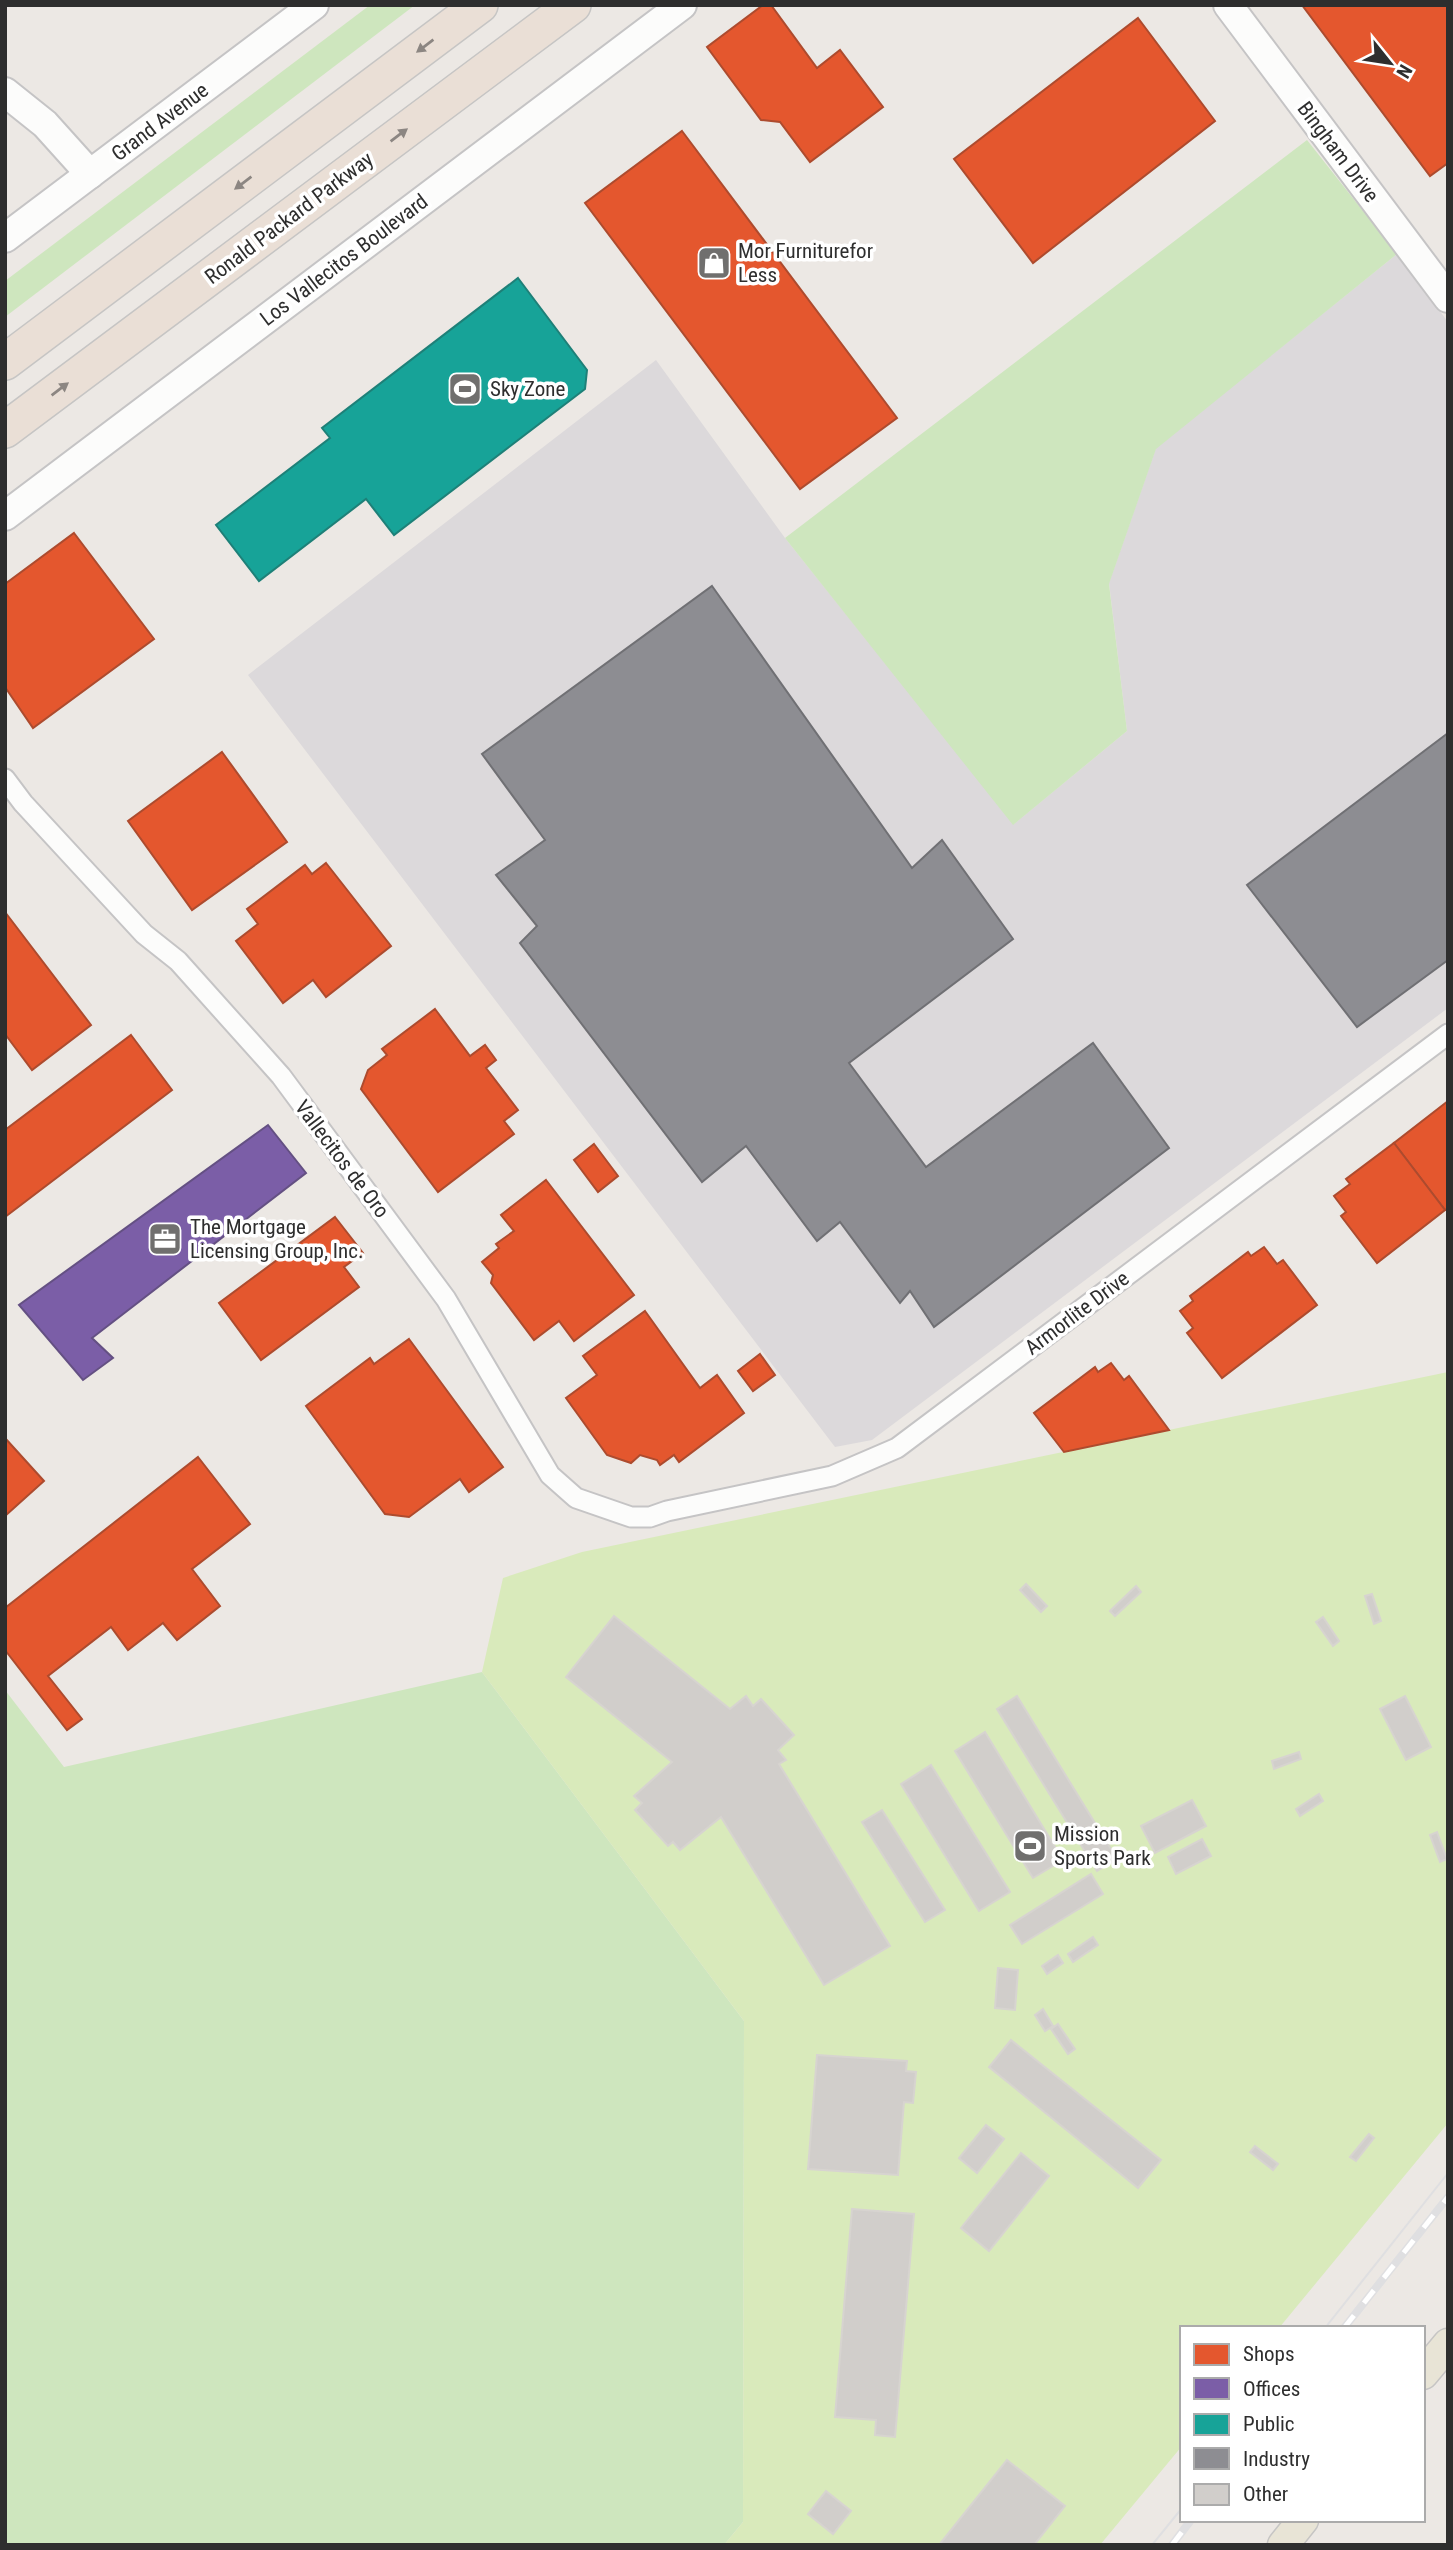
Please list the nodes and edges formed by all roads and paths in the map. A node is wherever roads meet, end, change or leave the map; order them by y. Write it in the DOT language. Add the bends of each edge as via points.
graph roads {
  1 [pos="314,5"];
  2 [pos="480,5"];
  3 [pos="573,5"];
  4 [pos="682,5"];
  5 [pos="1228,5"];
  6 [pos="287,14"];
  7 [pos="5,92"];
  8 [pos="90,174"];
  9 [pos="5,238"];
  10 [pos="1448,298"];
  11 [pos="5,362"];
  12 [pos="5,430"];
  13 [pos="5,516"];
  14 [pos="5,779"];
  15 [pos="1448,1034"];
  16 [pos="667,1511"];
  17 [pos="1448,2344"];
  18 [pos="1425,2372"];
  19 [pos="1301,2522"];
  20 [pos="1283,2545"];
  1 -- 6 [label="street, Grand Avenue"];
  2 -- 11 [label="highway, one-way"];
  12 -- 3 [label="highway, Ronald Packard Parkway, one-way"];
  4 -- 13 [label="street, Los Vallecitos Boulevard"];
  5 -- 10 [label="street, Bingham Drive"];
  6 -- 8 [label="street, Grand Avenue"];
  7 -- 8 [label="street" via="45,124"];
  8 -- 9 [label="street, Grand Avenue"];
  14 -- 16 [label="street, Vallecitos de Oro" via="281,1076 446,1298 550,1475 576,1499 631,1517"];
  15 -- 16 [label="street, Armorlite Drive" via="897,1448 832,1476"];
  17 -- 18 [label="main road"];
  19 -- 20 [label="main road"];
}
